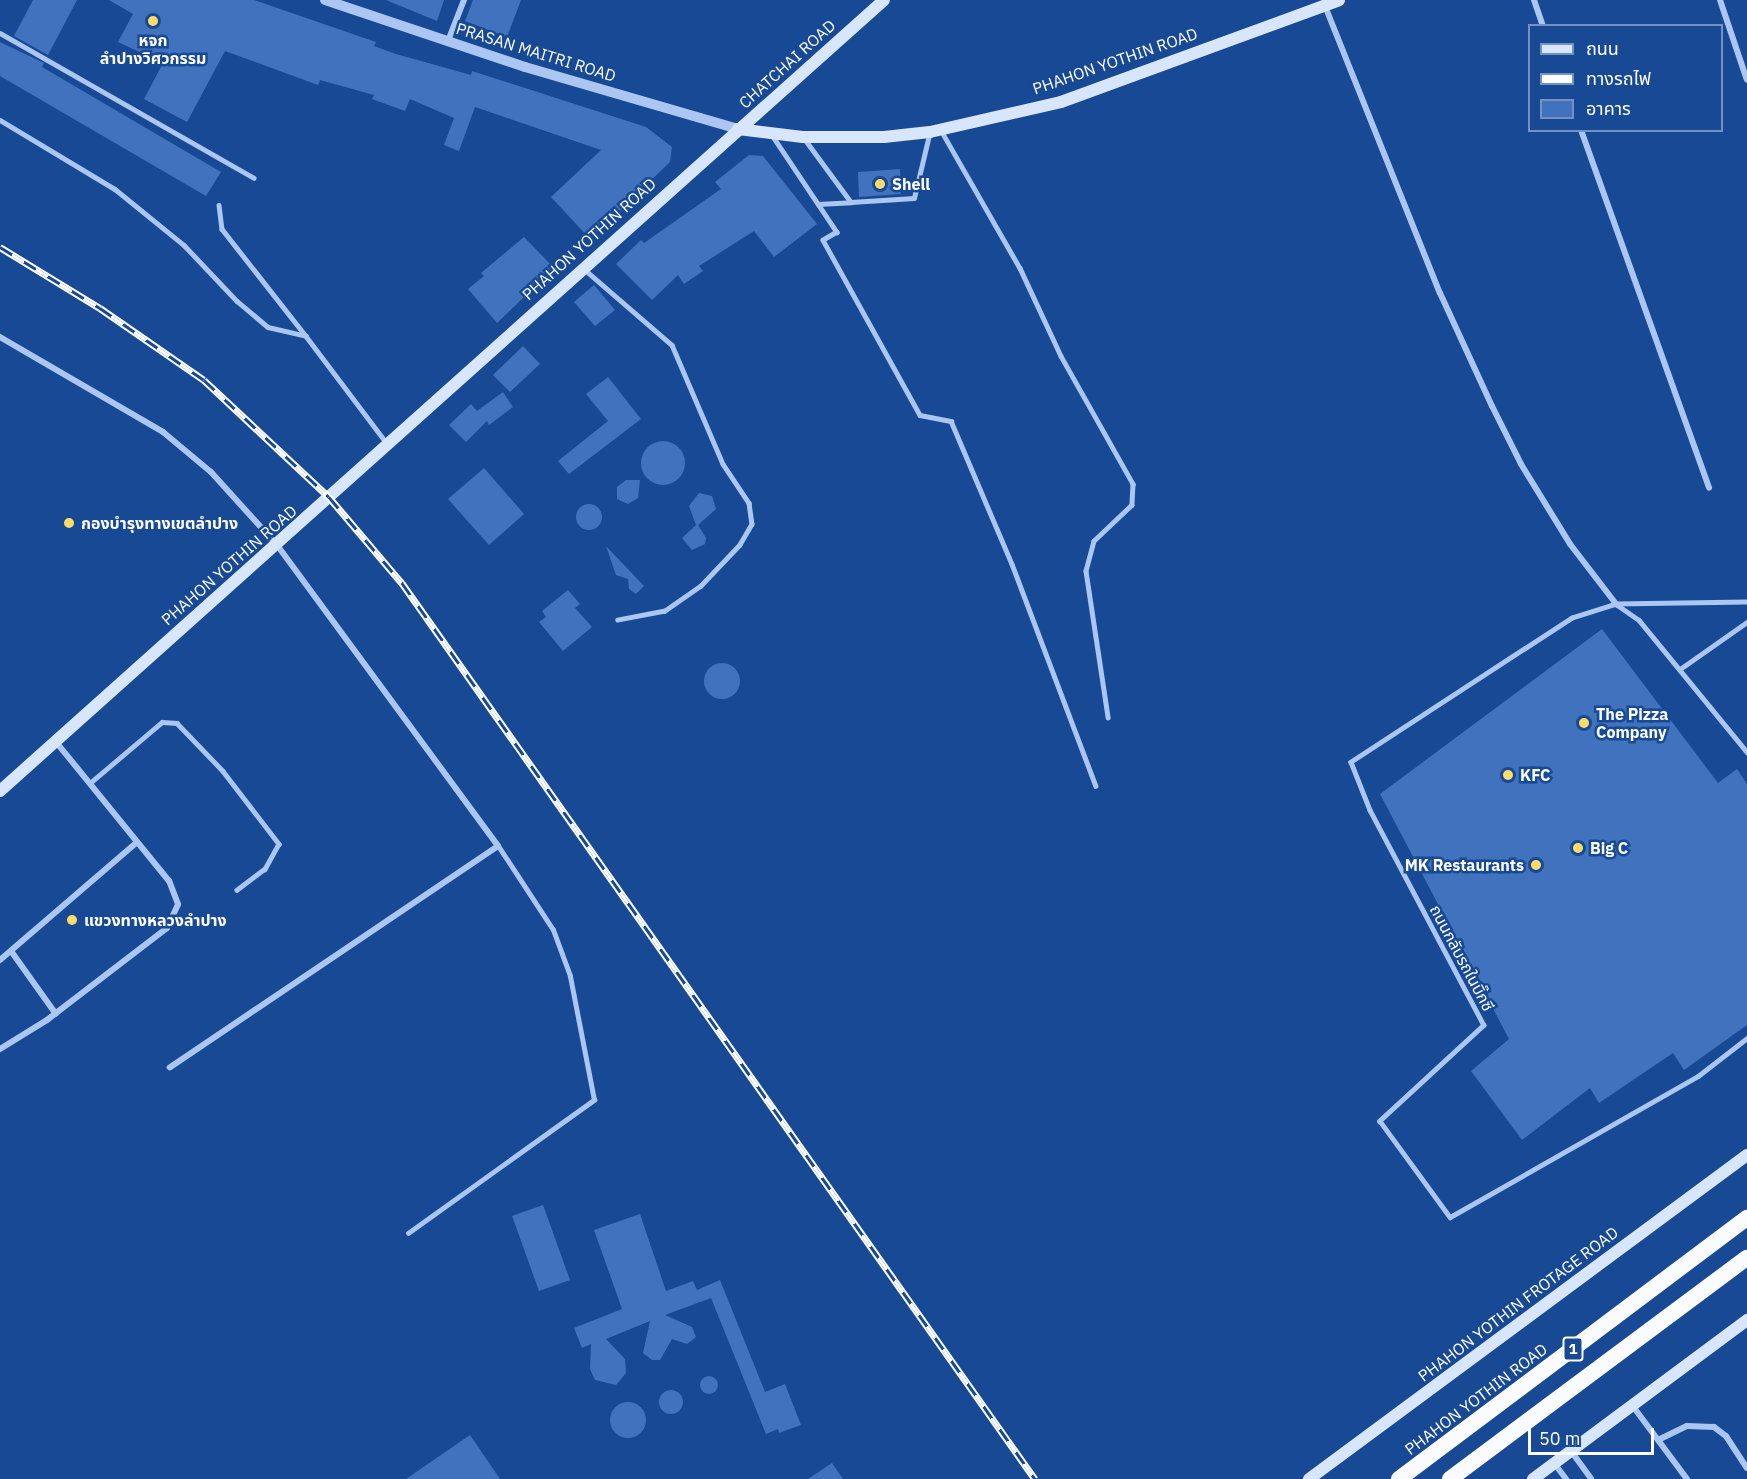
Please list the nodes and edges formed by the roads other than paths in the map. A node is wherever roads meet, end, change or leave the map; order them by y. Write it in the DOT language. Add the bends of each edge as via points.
graph roads {
  1 [pos="325,0"];
  2 [pos="464,0"];
  3 [pos="884,0"];
  4 [pos="1339,0"];
  5 [pos="1534,0"];
  6 [pos="1720,0"];
  7 [pos="1325,5"];
  8 [pos="1542,24"];
  9 [pos="0,33"];
  10 [pos="448,41"];
  11 [pos="1747,80"];
  12 [pos="0,120"];
  13 [pos="738,129"];
  14 [pos="935,131"];
  15 [pos="1582,132"];
  16 [pos="771,133"];
  17 [pos="803,137"];
  18 [pos="254,178"];
  19 [pos="851,202"];
  20 [pos="818,204"];
  21 [pos="219,205"];
  22 [pos="584,268"];
  23 [pos="306,336"];
  24 [pos="0,337"];
  25 [pos="388,445"];
  26 [pos="1709,488"];
  27 [pos="277,545"];
  28 [pos="1747,602"];
  29 [pos="1616,604"];
  30 [pos="618,620"];
  31 [pos="1747,622"];
  32 [pos="1680,669"];
  33 [pos="1108,717"];
  34 [pos="56,742"];
  35 [pos="1747,752"];
  36 [pos="90,783"];
  37 [pos="1096,786"];
  38 [pos="0,791"];
  39 [pos="136,843"];
  40 [pos="498,846"];
  41 [pos="237,890"];
  42 [pos="11,951"];
  43 [pos="0,960"];
  44 [pos="56,1014"];
  45 [pos="1747,1038"];
  46 [pos="0,1049"];
  47 [pos="170,1067"];
  48 [pos="1747,1155"];
  49 [pos="1747,1218"];
  50 [pos="408,1233"];
  51 [pos="1747,1258"];
  52 [pos="1747,1320"];
  53 [pos="1632,1405"];
  54 [pos="1658,1440"];
  55 [pos="1570,1450"];
  56 [pos="1554,1462"];
  57 [pos="1747,1468"];
  58 [pos="1313,1477"];
  59 [pos="1399,1479"];
  60 [pos="1450,1479"];
  61 [pos="1533,1479"];
  62 [pos="1566,1479"];
  63 [pos="1591,1479"];
  64 [pos="1687,1479"];
  1 -- 10 [label="street, PRASAN MAITRI ROAD"];
  2 -- 10 [label="street"];
  3 -- 13 [label="main road, CHATCHAI ROAD"];
  4 -- 7 [label="main road, PHAHON YOTHIN ROAD"];
  5 -- 8 [label="street"];
  6 -- 11 [label="street"];
  7 -- 14 [label="main road, PHAHON YOTHIN ROAD" via="1061,102"];
  7 -- 29 [label="street" via="1440,293 1497,415 1521,464 1570,544"];
  9 -- 18 [label="lane"];
  10 -- 13 [label="street, PRASAN MAITRI ROAD"];
  12 -- 23 [label="lane" via="115,189 184,245 237,301 268,327"];
  13 -- 16 [label="main road, PHAHON YOTHIN ROAD"];
  13 -- 22 [label="main road, PHAHON YOTHIN ROAD"];
  14 -- 17 [label="main road, PHAHON YOTHIN ROAD" via="884,137"];
  14 -- 19 [label="lane" via="914,198"];
  14 -- 33 [label="lane" via="1020,268 1061,356 1133,484 1132,505 1095,541 1086,571"];
  15 -- 26 [label="street"];
  16 -- 17 [label="main road, PHAHON YOTHIN ROAD"];
  16 -- 20 [label="lane"];
  17 -- 19 [label="lane"];
  19 -- 20 [label="lane"];
  20 -- 37 [label="lane" via="837,232 823,240 920,415 951,421 1012,564"];
  21 -- 23 [label="lane" via="222,229"];
  22 -- 25 [label="main road, PHAHON YOTHIN ROAD"];
  22 -- 30 [label="lane" via="672,345 723,464 749,503 752,524 740,545 701,586 665,611"];
  23 -- 25 [label="lane"];
  24 -- 27 [label="street" via="163,432 211,472"];
  25 -- 27 [label="main road, PHAHON YOTHIN ROAD"];
  27 -- 34 [label="main road, PHAHON YOTHIN ROAD"];
  27 -- 40 [label="street"];
  28 -- 29 [label="lane"];
  29 -- 32 [label="lane" via="1639,620"];
  29 -- 45 [label="lane, ถนนกลับรถในบิ๊กซี" via="1572,618 1351,762 1370,810 1484,1025 1380,1121 1450,1218 1698,1076"];
  31 -- 32 [label="lane"];
  32 -- 35 [label="lane"];
  34 -- 36 [label="street"];
  34 -- 38 [label="main road, PHAHON YOTHIN ROAD"];
  36 -- 39 [label="street"];
  36 -- 41 [label="lane" via="162,722 177,723 223,771 279,844 265,869"];
  39 -- 42 [label="street"];
  39 -- 44 [label="street" via="169,881 178,904 175,915 167,928"];
  40 -- 47 [label="street"];
  40 -- 50 [label="lane" via="533,895 557,939 570,976 594,1100"];
  42 -- 43 [label="street"];
  42 -- 44 [label="street"];
  44 -- 46 [label="street"];
  48 -- 58 [label="main road, PHAHON YOTHIN FROTAGE ROAD"];
  49 -- 59 [label="highway, PHAHON YOTHIN ROAD / 1"];
  51 -- 60 [label="highway, 1"];
  52 -- 53 [label="main road"];
  53 -- 54 [label="street"];
  53 -- 55 [label="main road"];
  54 -- 57 [label="street" via="1687,1426 1714,1427 1726,1436"];
  54 -- 64 [label="street"];
  55 -- 56 [label="main road"];
  55 -- 63 [label="street"];
  56 -- 61 [label="main road"];
  56 -- 62 [label="street"];
}
